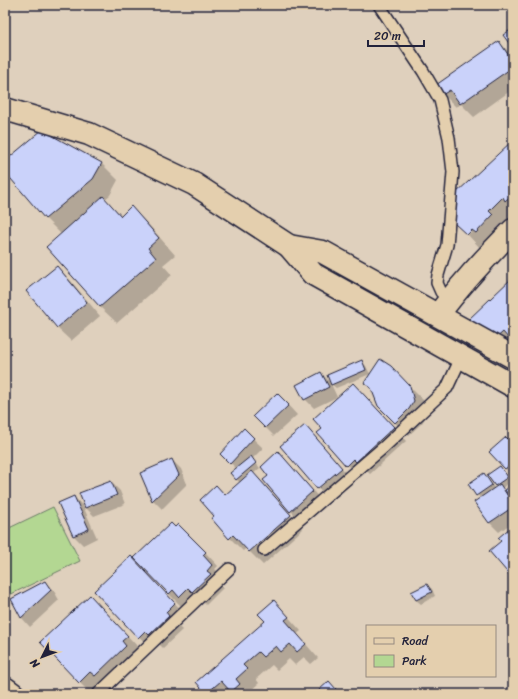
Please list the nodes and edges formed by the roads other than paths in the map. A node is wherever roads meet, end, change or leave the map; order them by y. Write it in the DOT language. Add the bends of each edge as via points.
graph roads {
  1 [pos="379,5"];
  2 [pos="5,109"];
  3 [pos="513,230"];
  4 [pos="289,246"];
  5 [pos="444,308"];
  6 [pos="513,357"];
  7 [pos="462,358"];
  8 [pos="513,386"];
  9 [pos="264,550"];
  10 [pos="228,569"];
  11 [pos="5,688"];
  12 [pos="13,694"];
  13 [pos="98,694"];
  1 -- 5 [label="lane" via="440,100 449,138 453,180 447,244 437,283"];
  2 -- 4 [label="street" via="89,134 194,184"];
  3 -- 5 [label="street" via="484,259"];
  4 -- 5 [label="street" via="323,252"];
  4 -- 7 [label="street" via="313,274"];
  5 -- 6 [label="street"];
  7 -- 8 [label="street"];
  7 -- 9 [label="lane" via="447,388 384,448"];
  10 -- 13 [label="lane"];
  11 -- 12 [label="street"];
}
